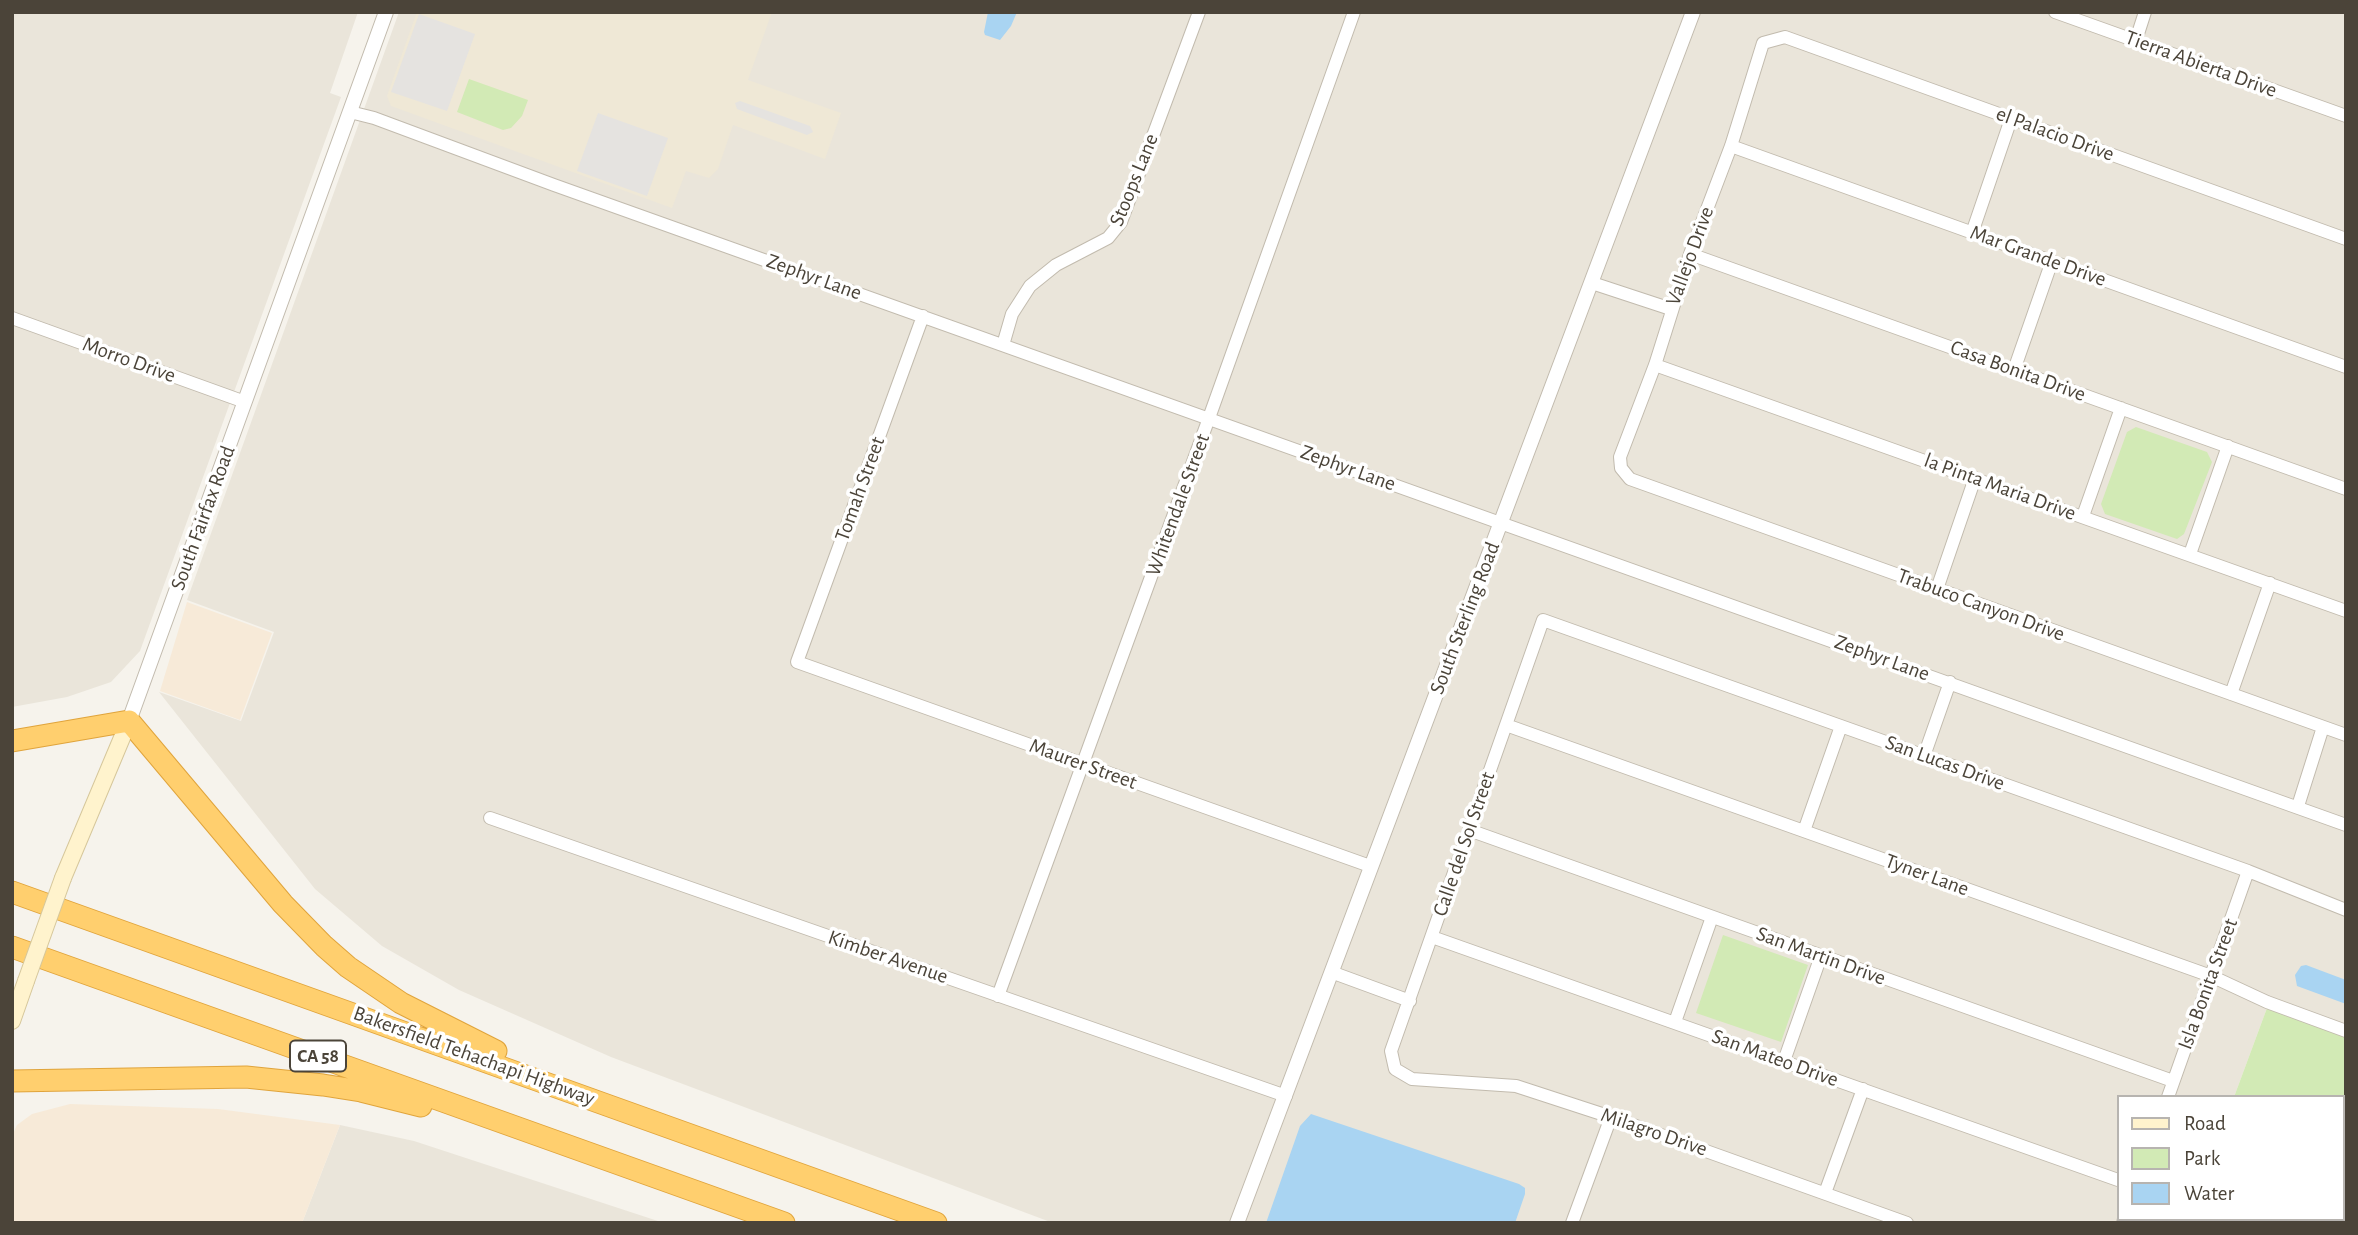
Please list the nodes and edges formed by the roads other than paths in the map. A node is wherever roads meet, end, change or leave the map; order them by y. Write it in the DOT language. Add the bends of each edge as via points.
graph roads {
  1 [pos="386,12"];
  2 [pos="1199,12"];
  3 [pos="1354,12"];
  4 [pos="1693,12"];
  5 [pos="2055,12"];
  6 [pos="2145,12"];
  7 [pos="2136,40"];
  8 [pos="1763,43"];
  9 [pos="350,112"];
  10 [pos="2346,116"];
  11 [pos="2011,119"];
  12 [pos="1731,146"];
  13 [pos="1972,233"];
  14 [pos="2346,239"];
  15 [pos="1690,254"];
  16 [pos="2052,261"];
  17 [pos="1592,283"];
  18 [pos="1671,310"];
  19 [pos="923,316"];
  20 [pos="12,318"];
  21 [pos="1003,345"];
  22 [pos="1655,365"];
  23 [pos="2346,366"];
  24 [pos="2014,370"];
  25 [pos="245,402"];
  26 [pos="2121,408"];
  27 [pos="1209,418"];
  28 [pos="2228,446"];
  29 [pos="1621,468"];
  30 [pos="1975,478"];
  31 [pos="2346,489"];
  32 [pos="2083,516"];
  33 [pos="1501,523"];
  34 [pos="2190,554"];
  35 [pos="2270,583"];
  36 [pos="1937,589"];
  37 [pos="2346,611"];
  38 [pos="1543,620"];
  39 [pos="797,662"];
  40 [pos="1950,682"];
  41 [pos="2231,694"];
  42 [pos="129,721"];
  43 [pos="1506,725"];
  44 [pos="1841,726"];
  45 [pos="2323,727"];
  46 [pos="2346,735"];
  47 [pos="12,741"];
  48 [pos="1924,756"];
  49 [pos="1083,764"];
  50 [pos="2298,806"];
  51 [pos="490,818"];
  52 [pos="2346,825"];
  53 [pos="1469,830"];
  54 [pos="1804,831"];
  55 [pos="1370,866"];
  56 [pos="2248,871"];
  57 [pos="12,892"];
  58 [pos="2346,910"];
  59 [pos="1712,917"];
  60 [pos="1432,937"];
  61 [pos="12,947"];
  62 [pos="1821,956"];
  63 [pos="1331,972"];
  64 [pos="2211,976"];
  65 [pos="999,996"];
  66 [pos="1410,1001"];
  67 [pos="12,1021"];
  68 [pos="1675,1022"];
  69 [pos="2346,1031"];
  70 [pos="1784,1060"];
  71 [pos="1395,1069"];
  72 [pos="2173,1081"];
  73 [pos="12,1082"];
  74 [pos="1863,1089"];
  75 [pos="2169,1095"];
  76 [pos="1286,1096"];
  77 [pos="596,1099"];
  78 [pos="1611,1117"];
  79 [pos="624,1166"];
  80 [pos="2116,1179"];
  81 [pos="1825,1193"];
  82 [pos="1574,1222"];
  83 [pos="784,1223"];
  84 [pos="936,1223"];
  85 [pos="1237,1223"];
  86 [pos="1907,1223"];
  1 -- 9 [label="street, South Fairfax Road"];
  2 -- 21 [label="street, Stoops Lane" via="1121,222 1108,238 1056,265 1030,286 1012,314"];
  3 -- 27 [label="street, Whitendale Street"];
  4 -- 17 [label="street, South Sterling Road"];
  5 -- 7 [label="street, Tierra Abierta Drive"];
  6 -- 7 [label="street"];
  7 -- 10 [label="street, Tierra Abierta Drive"];
  8 -- 11 [label="street, el Palacio Drive" via="1785,37"];
  8 -- 12 [label="street, Vallejo Drive"];
  9 -- 19 [label="street, Zephyr Lane"];
  9 -- 25 [label="street, South Fairfax Road"];
  11 -- 13 [label="street"];
  11 -- 14 [label="street, el Palacio Drive"];
  12 -- 13 [label="street, Mar Grande Drive"];
  12 -- 15 [label="street, Vallejo Drive"];
  13 -- 16 [label="street, Mar Grande Drive"];
  15 -- 18 [label="street, Vallejo Drive"];
  15 -- 24 [label="street, Casa Bonita Drive"];
  16 -- 23 [label="street, Mar Grande Drive"];
  16 -- 24 [label="street"];
  17 -- 18 [label="street"];
  17 -- 33 [label="street, South Sterling Road"];
  18 -- 22 [label="street, Vallejo Drive"];
  19 -- 21 [label="street, Zephyr Lane"];
  19 -- 39 [label="street, Tomah Street"];
  20 -- 25 [label="street, Morro Drive"];
  21 -- 27 [label="street, Zephyr Lane"];
  22 -- 29 [label="street, Vallejo Drive" via="1620,457"];
  22 -- 30 [label="street, la Pinta Maria Drive"];
  24 -- 26 [label="street, Casa Bonita Drive"];
  25 -- 42 [label="street, South Fairfax Road"];
  26 -- 28 [label="street, Casa Bonita Drive"];
  26 -- 32 [label="street"];
  27 -- 33 [label="street, Zephyr Lane"];
  27 -- 49 [label="street, Whitendale Street"];
  28 -- 31 [label="street, Casa Bonita Drive"];
  28 -- 34 [label="street"];
  29 -- 36 [label="street, Trabuco Canyon Drive" via="1630,480"];
  30 -- 32 [label="street, la Pinta Maria Drive"];
  30 -- 36 [label="street"];
  32 -- 34 [label="street, la Pinta Maria Drive"];
  33 -- 40 [label="street, Zephyr Lane"];
  33 -- 55 [label="street, South Sterling Road"];
  34 -- 35 [label="street, la Pinta Maria Drive"];
  35 -- 37 [label="street, la Pinta Maria Drive"];
  35 -- 41 [label="street"];
  36 -- 41 [label="street, Trabuco Canyon Drive"];
  38 -- 43 [label="street, Calle del Sol Street"];
  38 -- 44 [label="street, San Lucas Drive"];
  39 -- 49 [label="street, Maurer Street"];
  40 -- 48 [label="street"];
  40 -- 50 [label="street, Zephyr Lane"];
  41 -- 45 [label="street, Trabuco Canyon Drive"];
  42 -- 47 [label="highway"];
  42 -- 67 [label="main road, South Fairfax Road, bridge" via="63,878"];
  42 -- 77 [label="highway" via="301,924 348,967 429,1019"];
  43 -- 53 [label="street, Calle del Sol Street"];
  43 -- 54 [label="street, Tyner Lane"];
  44 -- 48 [label="street, San Lucas Drive"];
  44 -- 54 [label="street"];
  45 -- 46 [label="street, Trabuco Canyon Drive"];
  45 -- 50 [label="street"];
  48 -- 56 [label="street, San Lucas Drive"];
  49 -- 55 [label="street, Maurer Street"];
  49 -- 65 [label="street, Whitendale Street"];
  50 -- 52 [label="street, Zephyr Lane"];
  51 -- 65 [label="street, Kimber Avenue"];
  53 -- 59 [label="street, San Martin Drive"];
  53 -- 60 [label="street, Calle del Sol Street"];
  54 -- 64 [label="street, Tyner Lane"];
  55 -- 63 [label="street, South Sterling Road"];
  56 -- 58 [label="street, San Lucas Drive"];
  56 -- 64 [label="street, Isla Bonita Street"];
  57 -- 77 [label="highway, Bakersfield Tehachapi Highway / CA 58"];
  59 -- 62 [label="street, San Martin Drive"];
  59 -- 68 [label="street"];
  60 -- 66 [label="street, Calle del Sol Street"];
  60 -- 68 [label="street, San Mateo Drive"];
  61 -- 79 [label="highway, CA 58"];
  62 -- 70 [label="street"];
  62 -- 72 [label="street, San Martin Drive"];
  63 -- 66 [label="street"];
  63 -- 76 [label="street, South Sterling Road"];
  64 -- 69 [label="street, Tyner Lane"];
  64 -- 72 [label="street, Isla Bonita Street"];
  65 -- 76 [label="street, Kimber Avenue"];
  66 -- 71 [label="street, Calle del Sol Street" via="1391,1051"];
  68 -- 70 [label="street, San Mateo Drive"];
  70 -- 74 [label="street, San Mateo Drive"];
  71 -- 78 [label="street, Milagro Drive" via="1412,1079 1516,1086"];
  72 -- 75 [label="street, Isla Bonita Street"];
  73 -- 79 [label="highway" via="215,1077 323,1085 411,1103"];
  74 -- 80 [label="street, San Mateo Drive"];
  74 -- 81 [label="street"];
  76 -- 85 [label="street, South Sterling Road"];
  77 -- 84 [label="highway, Bakersfield Tehachapi Highway / CA 58"];
  78 -- 81 [label="street, Milagro Drive"];
  78 -- 82 [label="street"];
  79 -- 83 [label="highway, CA 58"];
  81 -- 86 [label="street, Milagro Drive"];
}
